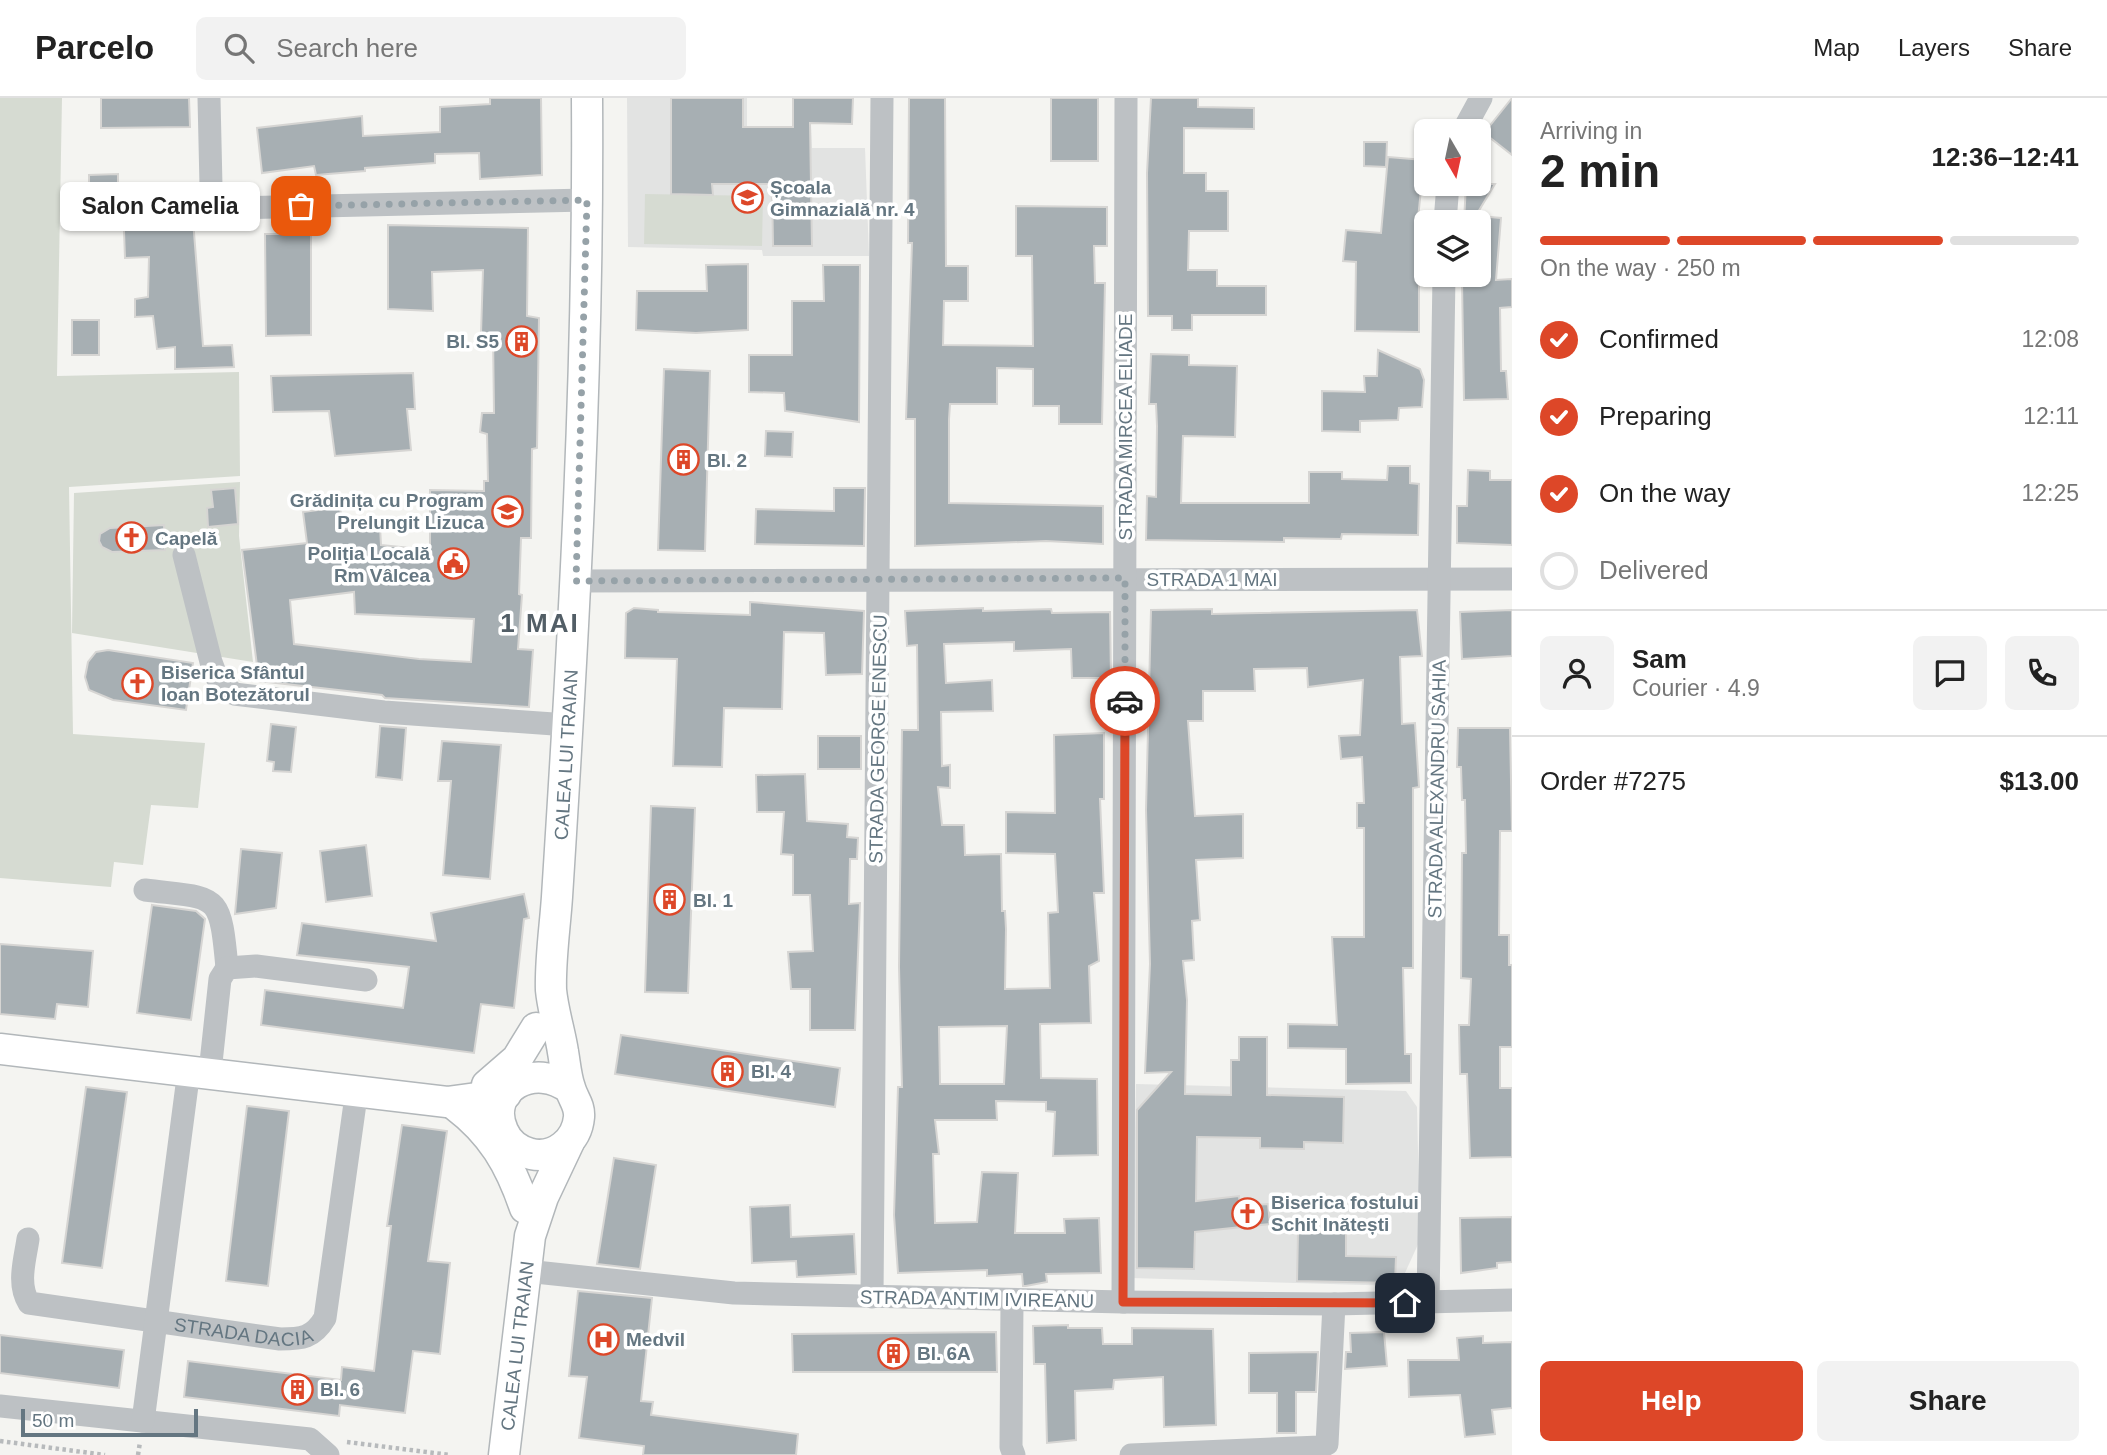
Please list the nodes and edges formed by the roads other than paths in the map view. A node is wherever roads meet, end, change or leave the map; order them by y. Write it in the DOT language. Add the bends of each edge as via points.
graph roads {
  1 [pos="209,98"];
  2 [pos="587,98"];
  3 [pos="882,98"];
  4 [pos="1126,98"];
  5 [pos="1481,98"];
  6 [pos="1470,119"];
  7 [pos="587,200"];
  8 [pos="1444,287"];
  9 [pos="184,555"];
  10 [pos="1125,578"];
  11 [pos="879,579"];
  12 [pos="1440,579"];
  13 [pos="1512,579"];
  14 [pos="576,581"];
  15 [pos="568,725"];
  16 [pos="145,890"];
  17 [pos="227,968"];
  18 [pos="366,980"];
  19 [pos="551,990"];
  20 [pos="536,1028"];
  21 [pos="0,1049"];
  22 [pos="200,1071"];
  23 [pos="357,1089"];
  24 [pos="511,1089"];
  25 [pos="570,1089"];
  26 [pos="453,1103"];
  27 [pos="507,1137"];
  28 [pos="569,1142"];
  29 [pos="527,1222"];
  30 [pos="28,1239"];
  31 [pos="526,1271"];
  32 [pos="872,1297"];
  33 [pos="1012,1300"];
  34 [pos="1512,1300"];
  35 [pos="1123,1302"];
  36 [pos="1428,1303"];
  37 [pos="1334,1304"];
  38 [pos="156,1321"];
  39 [pos="0,1406"];
  40 [pos="143,1421"];
  41 [pos="334,1448"];
  42 [pos="504,1455"];
  43 [pos="1014,1455"];
  44 [pos="1131,1455"];
  1 -- 7 [label="street" via="211,187 215,202 229,208"];
  2 -- 7 [label="main road, CALEA LUI TRAIAN"];
  3 -- 11 [label="street, STRADA GEORGE ENESCU"];
  4 -- 10 [label="street, STRADA MIRCEA ELIADE"];
  5 -- 6 [label="street"];
  7 -- 14 [label="main road, CALEA LUI TRAIAN"];
  8 -- 12 [label="street, STRADA ALEXANDRU SAHIA"];
  9 -- 15 [label="street" via="211,662 218,678 234,694 384,712"];
  10 -- 11 [label="street, STRADA 1 MAI"];
  10 -- 12 [label="street, STRADA 1 MAI"];
  10 -- 35 [label="street, STRADA MIRCEA ELIADE"];
  11 -- 14 [label="street, STRADA 1 MAI"];
  11 -- 32 [label="street, STRADA GEORGE ENESCU"];
  12 -- 13 [label="street, STRADA 1 MAI"];
  12 -- 36 [label="street, STRADA ALEXANDRU SAHIA"];
  14 -- 15 [label="main road, CALEA LUI TRAIAN"];
  15 -- 19 [label="main road, CALEA LUI TRAIAN"];
  16 -- 17 [label="street" via="212,902 220,912"];
  17 -- 18 [label="street" via="256,966"];
  17 -- 22 [label="street" via="220,979"];
  19 -- 20 [label="main road, CALEA LUI TRAIAN"];
  19 -- 25 [label="main road, CALEA LUI TRAIAN"];
  20 -- 24 [label="main road, CALEA LUI TRAIAN"];
  20 -- 26 [label="main road" via="504,1072"];
  21 -- 22 [label="main road"];
  22 -- 23 [label="main road"];
  22 -- 38 [label="street"];
  23 -- 26 [label="main road"];
  23 -- 38 [label="street, STRADA DACIA" via="326,1318 316,1332 302,1339 280,1339"];
  24 -- 25 [label="main road" via="538,1076 561,1081"];
  24 -- 26 [label="main road"];
  24 -- 27 [label="main road" via="500,1118"];
  25 -- 28 [label="main road" via="579,1118"];
  26 -- 27 [label="main road" via="482,1116"];
  26 -- 29 [label="main road" via="497,1144 515,1178"];
  27 -- 28 [label="main road" via="521,1150 540,1155"];
  27 -- 29 [label="main road, CALEA LUI TRAIAN"];
  28 -- 29 [label="main road, CALEA LUI TRAIAN"];
  29 -- 31 [label="main road, CALEA LUI TRAIAN"];
  30 -- 38 [label="street, STRADA DACIA" via="23,1293 29,1303"];
  31 -- 32 [label="street, STRADA ANTIM IVIREANU" via="708,1292"];
  31 -- 42 [label="main road, CALEA LUI TRAIAN"];
  32 -- 33 [label="street, STRADA ANTIM IVIREANU"];
  33 -- 35 [label="street, STRADA ANTIM IVIREANU"];
  33 -- 43 [label="street"];
  34 -- 36 [label="street, STRADA ANTIM IVIREANU"];
  35 -- 37 [label="street, STRADA ANTIM IVIREANU"];
  36 -- 37 [label="street, STRADA ANTIM IVIREANU"];
  37 -- 44 [label="street" via="1326,1444"];
  38 -- 40 [label="street"];
  39 -- 40 [label="street"];
  40 -- 41 [label="street" via="310,1439"];
}
